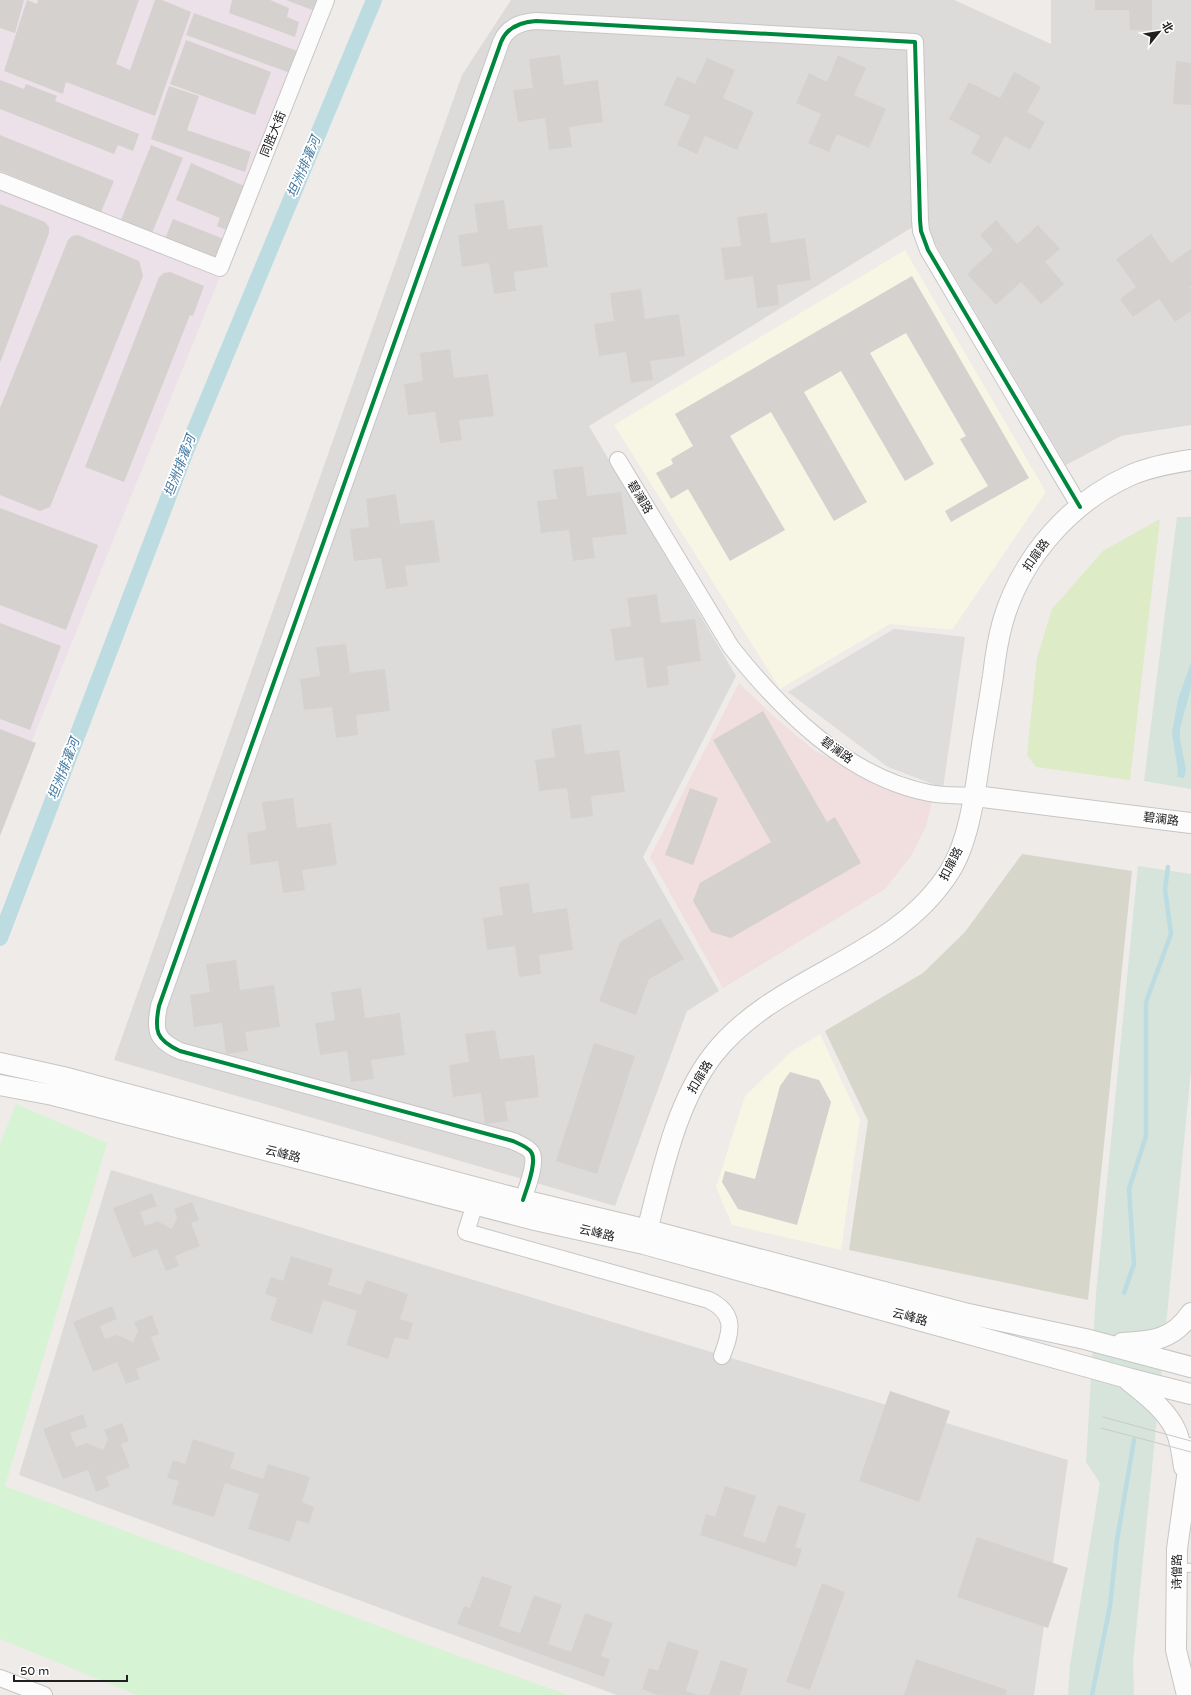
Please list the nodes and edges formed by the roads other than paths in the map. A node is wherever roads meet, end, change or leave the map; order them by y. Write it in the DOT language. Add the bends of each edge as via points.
graph roads {
  1 [pos="326,0"];
  2 [pos="0,181"];
  3 [pos="618,460"];
  4 [pos="1191,460"];
  5 [pos="1080,507"];
  6 [pos="974,796"];
  7 [pos="1191,822"];
  8 [pos="0,1062"];
  9 [pos="0,1085"];
  10 [pos="523,1200"];
  11 [pos="475,1204"];
  12 [pos="646,1237"];
  13 [pos="1191,1313"];
  14 [pos="1104,1344"];
  15 [pos="722,1356"];
  16 [pos="1191,1367"];
  17 [pos="1125,1377"];
  18 [pos="1191,1394"];
  19 [pos="1191,1448"];
  20 [pos="1186,1482"];
  21 [pos="1184,1567"];
  22 [pos="0,1678"];
  23 [pos="44,1695"];
  24 [pos="1187,1695"];
  1 -- 2 [label="street, 同胜大街" via="220,268"];
  3 -- 6 [label="street, 碧澜路" via="731,647 781,704 831,747 862,768 902,785 927,792"];
  4 -- 5 [label="street, 扣扉路" via="1133,474 1113,484"];
  5 -- 6 [label="street, 扣扉路" via="1035,553 1009,604 996,651"];
  5 -- 10 [label="street" via="923,239 920,220 914,42 536,21 520,23 508,31 499,49 159,1006 156,1024 162,1040 180,1051 513,1141 533,1155 534,1163"];
  6 -- 7 [label="street, 碧澜路"];
  6 -- 12 [label="street, 扣扉路" via="960,852 941,885 921,909 887,934 758,1011 714,1054 698,1078 681,1113"];
  8 -- 10 [label="street, 云峰路"];
  9 -- 11 [label="street, 云峰路" via="60,1097"];
  10 -- 12 [label="street, 云峰路"];
  11 -- 12 [label="street, 云峰路" via="535,1220"];
  11 -- 15 [label="street" via="466,1232 718,1304 726,1313 731,1327"];
  12 -- 14 [label="street, 云峰路"];
  12 -- 17 [label="street, 云峰路"];
  13 -- 14 [label="street" via="1182,1324 1164,1337 1146,1342"];
  14 -- 16 [label="street, 云峰路"];
  17 -- 18 [label="street, 云峰路"];
  17 -- 20 [label="street" via="1153,1401 1176,1431"];
  19 -- 20 [label="street, 诗僧路"];
  20 -- 21 [label="street, 诗僧路" via="1177,1549"];
  21 -- 24 [label="street, 诗僧路" via="1176,1650"];
  22 -- 23 [label="street"];
}
